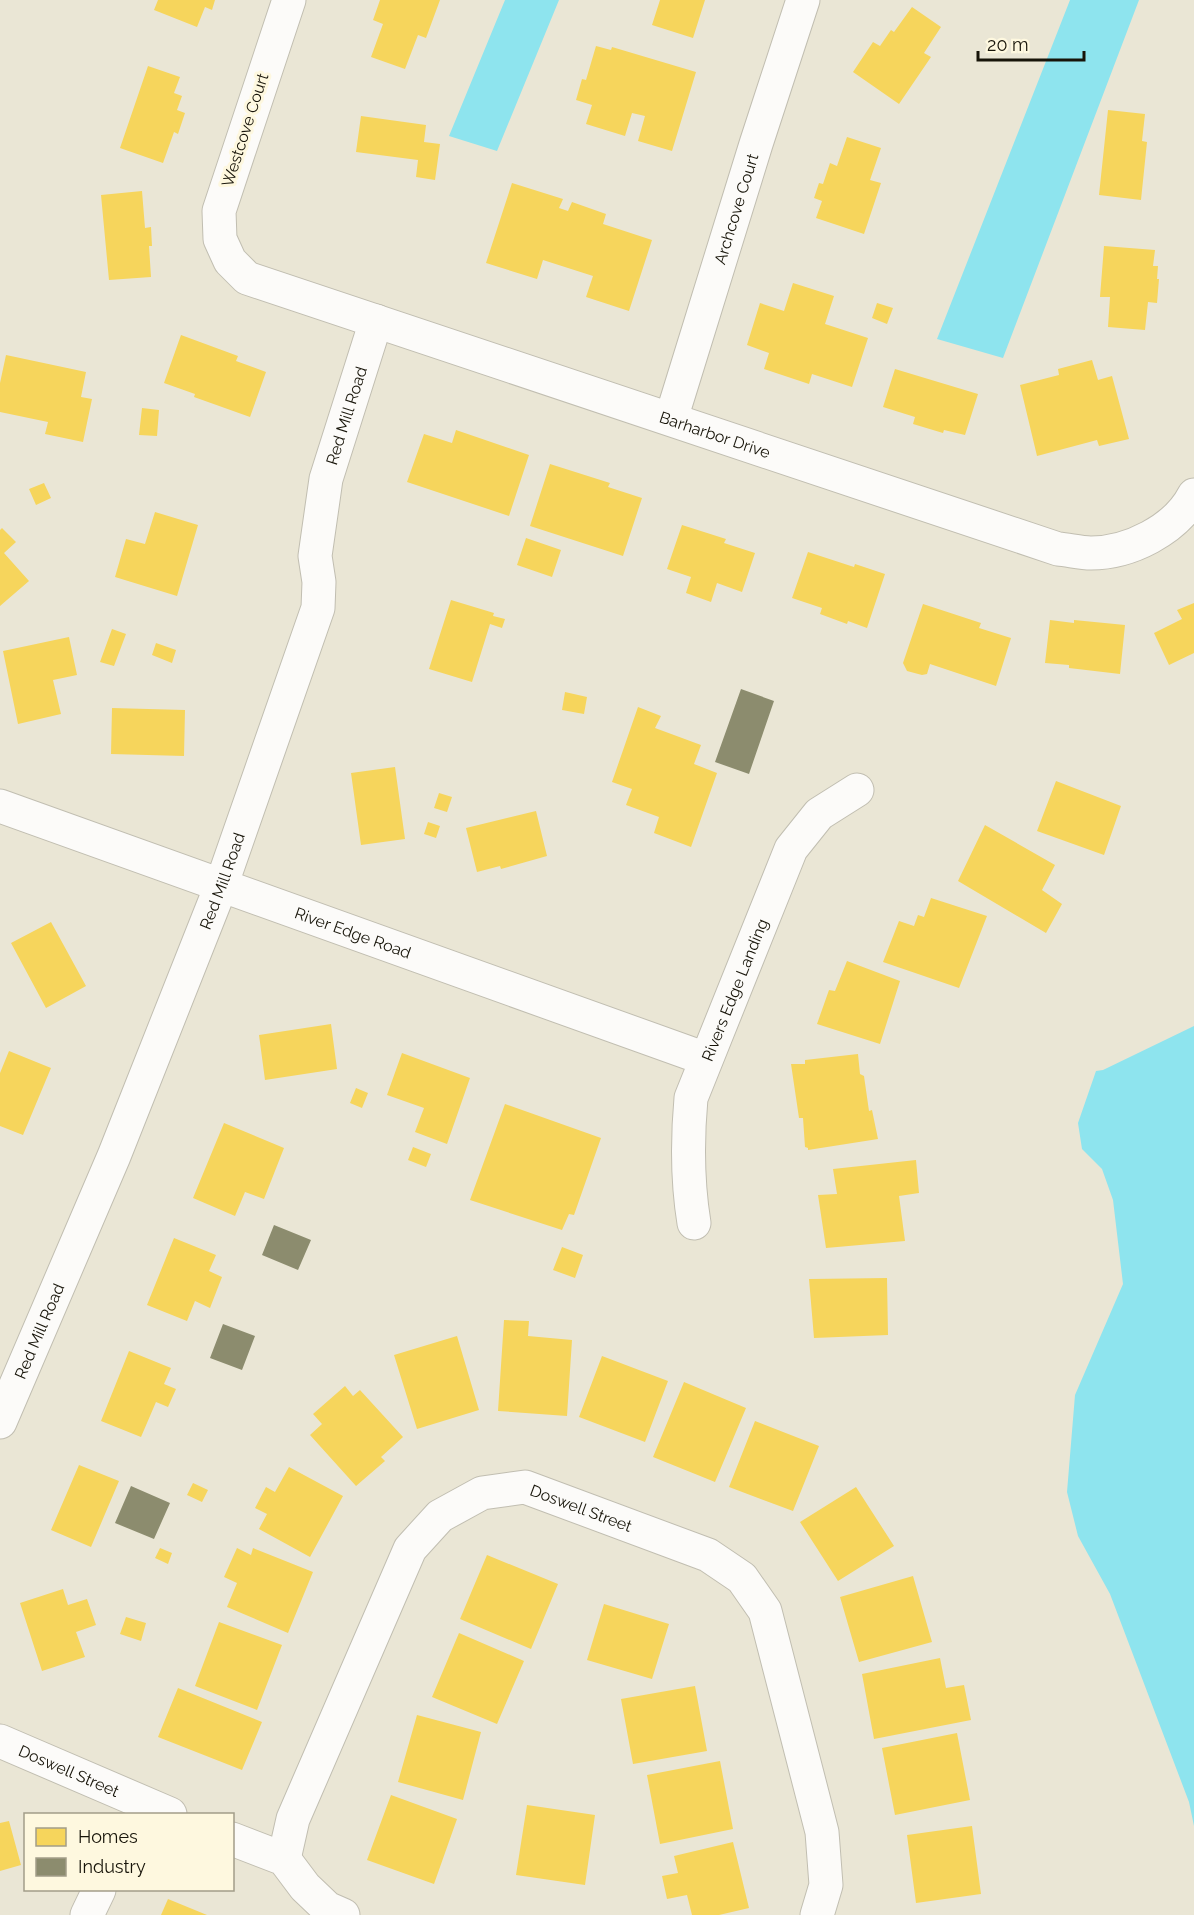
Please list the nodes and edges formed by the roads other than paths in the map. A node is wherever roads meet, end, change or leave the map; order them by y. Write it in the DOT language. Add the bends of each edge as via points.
graph roads {
  1 [pos="288,0"];
  2 [pos="803,0"];
  3 [pos="230,261"];
  4 [pos="376,321"];
  5 [pos="672,419"];
  6 [pos="1194,495"];
  7 [pos="858,790"];
  8 [pos="0,806"];
  9 [pos="221,886"];
  10 [pos="706,1059"];
  11 [pos="694,1224"];
  12 [pos="0,1422"];
  13 [pos="0,1741"];
  14 [pos="137,1809"];
  15 [pos="159,1813"];
  16 [pos="234,1840"];
  17 [pos="284,1858"];
  18 [pos="99,1891"];
  19 [pos="87,1915"];
  20 [pos="343,1915"];
  21 [pos="817,1915"];
  1 -- 3 [label="street, Westcove Court" via="219,211 220,239"];
  2 -- 5 [label="street, Archcove Court"];
  3 -- 4 [label="street, Barharbor Drive" via="247,278"];
  4 -- 5 [label="street, Barharbor Drive"];
  4 -- 9 [label="street, Red Mill Road" via="326,479 315,556 318,608"];
  5 -- 6 [label="street, Barharbor Drive" via="1058,549 1115,551 1145,541 1171,523"];
  7 -- 10 [label="street, Rivers Edge Landing" via="819,814 791,849"];
  8 -- 9 [label="street, River Edge Road"];
  9 -- 10 [label="street, River Edge Road"];
  9 -- 12 [label="street, Red Mill Road" via="114,1156"];
  10 -- 11 [label="street, Rivers Edge Landing" via="691,1098 688,1132 688,1189"];
  13 -- 14 [label="street, Doswell Street"];
  14 -- 15 [label="street, Doswell Street"];
  16 -- 17 [label="street"];
  17 -- 20 [label="street" via="305,1887 327,1908"];
  17 -- 21 [label="street, Doswell Street" via="293,1819 410,1549 440,1516 482,1493 525,1487 708,1555 742,1578 765,1611 822,1832 826,1885"];
  18 -- 19 [label="street"];
}
